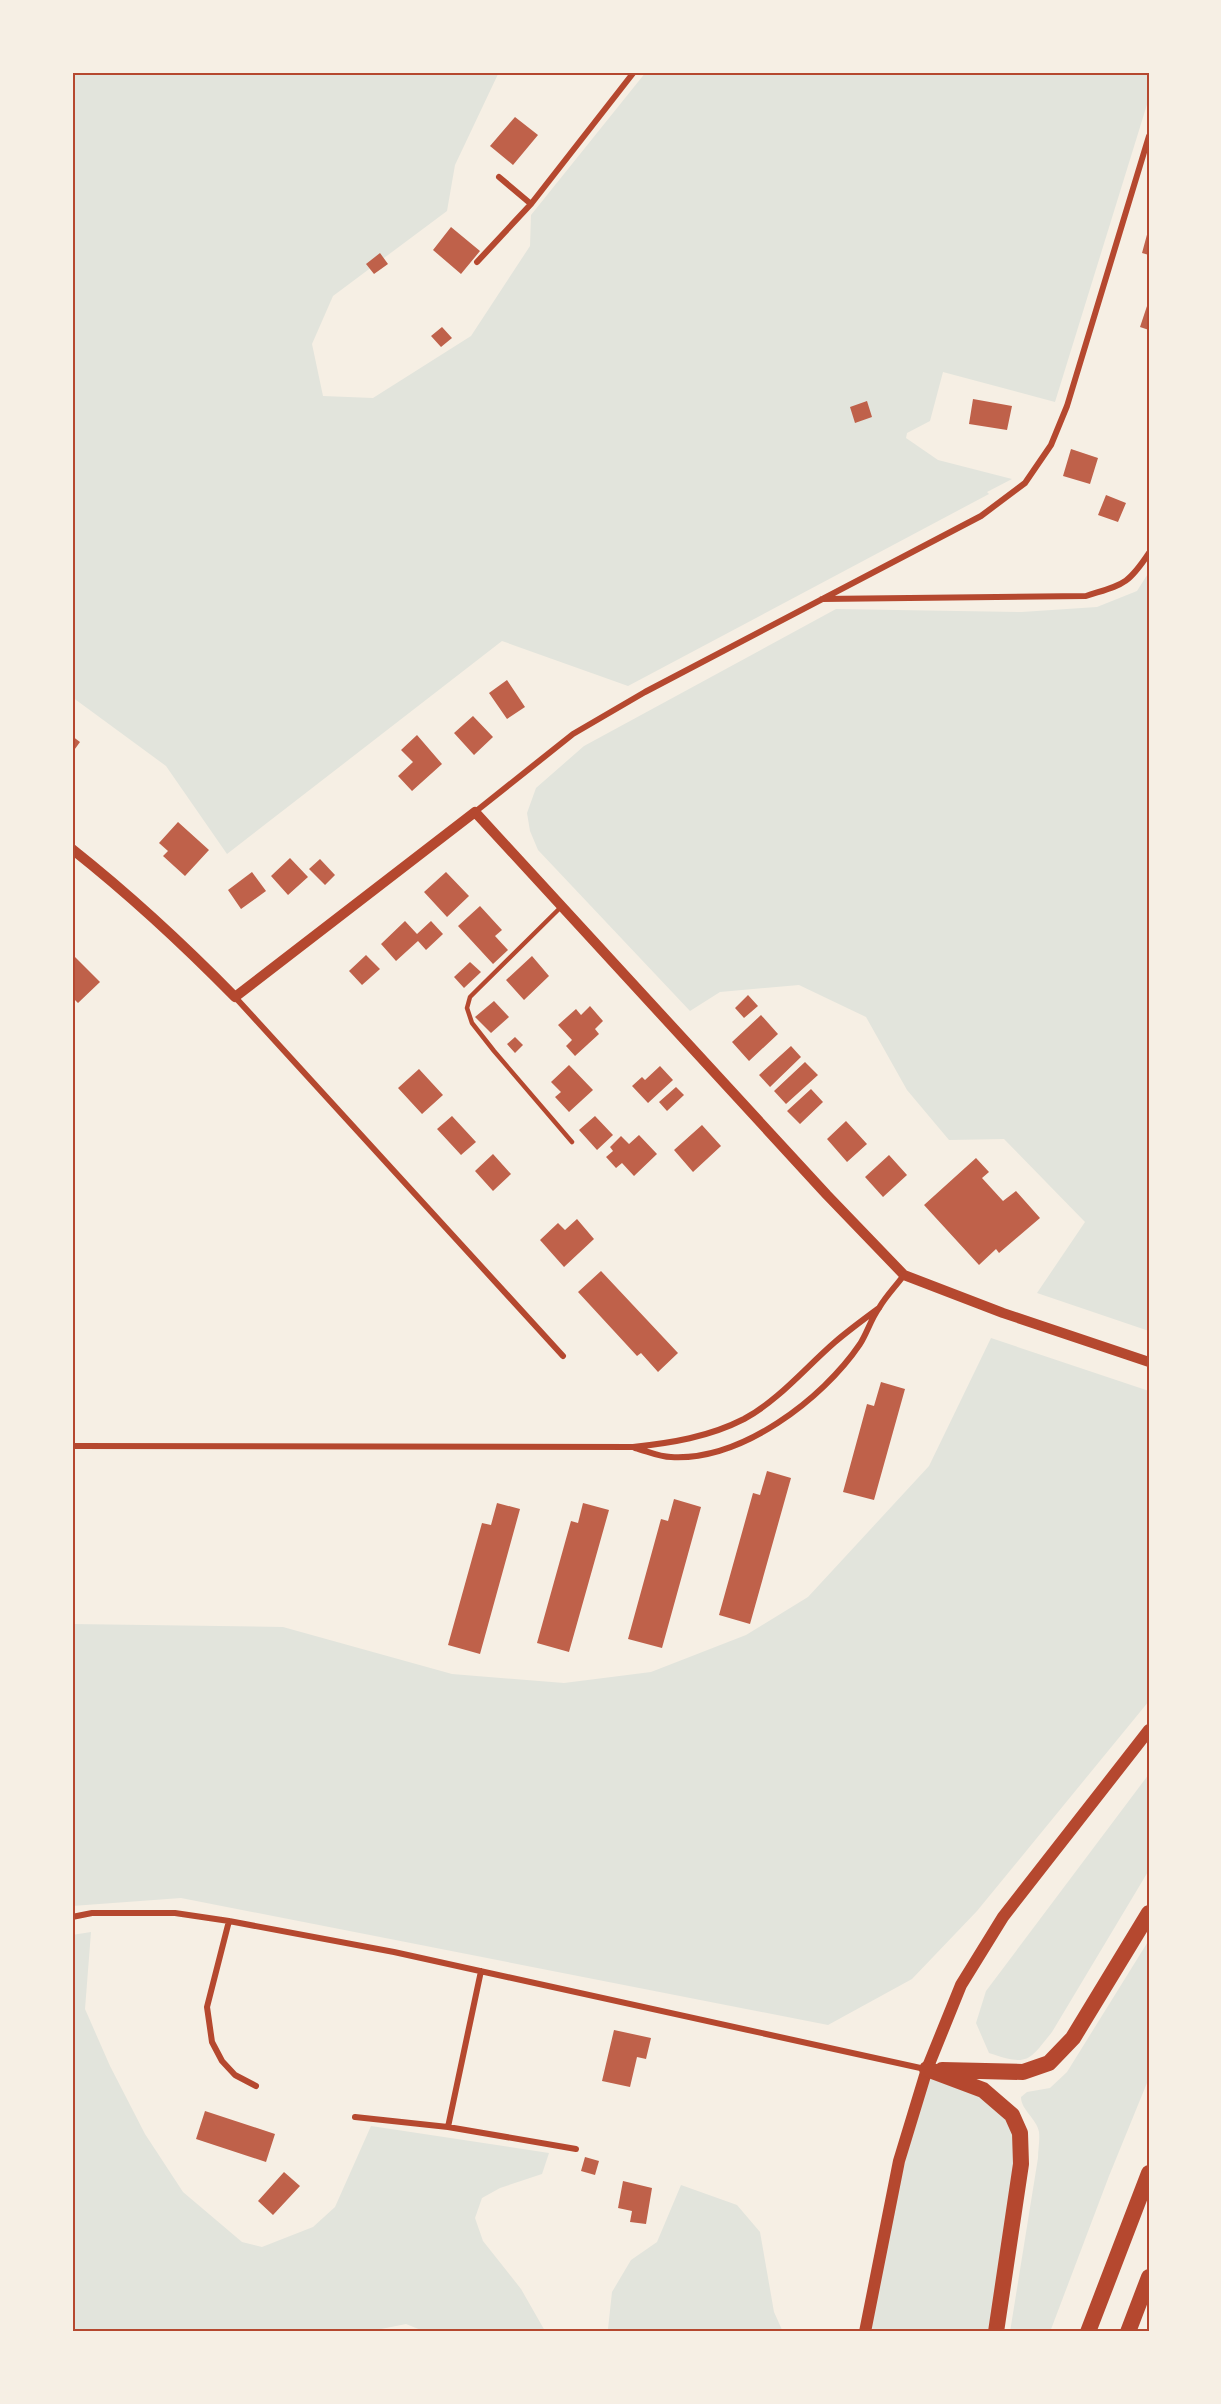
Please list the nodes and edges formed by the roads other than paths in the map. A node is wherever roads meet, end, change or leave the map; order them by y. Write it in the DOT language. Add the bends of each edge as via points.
graph roads {
  1 [pos="634,72"];
  2 [pos="1149,136"];
  3 [pos="499,177"];
  4 [pos="531,204"];
  5 [pos="477,262"];
  6 [pos="1149,553"];
  7 [pos="820,599"];
  8 [pos="475,812"];
  9 [pos="72,849"];
  10 [pos="562,905"];
  11 [pos="235,997"];
  12 [pos="572,1142"];
  13 [pos="904,1275"];
  14 [pos="879,1308"];
  15 [pos="563,1356"];
  16 [pos="1149,1362"];
  17 [pos="72,1446"];
  18 [pos="633,1447"];
  19 [pos="1149,1730"];
  20 [pos="1149,1913"];
  21 [pos="72,1917"];
  22 [pos="229,1921"];
  23 [pos="481,1971"];
  24 [pos="927,2069"];
  25 [pos="256,2086"];
  26 [pos="355,2117"];
  27 [pos="448,2127"];
  28 [pos="576,2149"];
  29 [pos="1149,2173"];
  30 [pos="1149,2277"];
  31 [pos="865,2332"];
  32 [pos="996,2332"];
  33 [pos="1088,2332"];
  34 [pos="1128,2332"];
  1 -- 4 [label="street"];
  2 -- 7 [label="street" via="1067,406 1051,445 1025,483 981,516"];
  3 -- 4 [label="street"];
  4 -- 5 [label="street"];
  6 -- 7 [label="street" via="1134,576 1122,585 1086,596"];
  7 -- 8 [label="street" via="573,734"];
  8 -- 10 [label="street"];
  8 -- 11 [label="street"];
  9 -- 11 [label="street" via="179,940"];
  10 -- 12 [label="lane" via="470,997 466,1008 472,1023 494,1051"];
  10 -- 13 [label="street"];
  11 -- 15 [label="street"];
  13 -- 14 [label="street"];
  13 -- 16 [label="street"];
  14 -- 18 [label="street" via="836,1341 775,1398 744,1419 708,1434"];
  14 -- 18 [label="street" via="861,1343 842,1367 803,1404 753,1437 712,1454 670,1458"];
  17 -- 18 [label="street"];
  19 -- 24 [label="main road" via="1003,1917 961,1985"];
  20 -- 24 [label="highway" via="1073,2038 1049,2063 1023,2072"];
  21 -- 22 [label="street" via="92,1913 175,1913"];
  22 -- 23 [label="street"];
  22 -- 25 [label="street" via="207,2007 212,2042 235,2075"];
  23 -- 24 [label="street"];
  23 -- 27 [label="street"];
  24 -- 31 [label="main road" via="898,2161"];
  24 -- 32 [label="highway" via="983,2090 1012,2115 1020,2133 1021,2164"];
  26 -- 27 [label="street"];
  27 -- 28 [label="street"];
  29 -- 33 [label="highway"];
  30 -- 34 [label="highway"];
}
